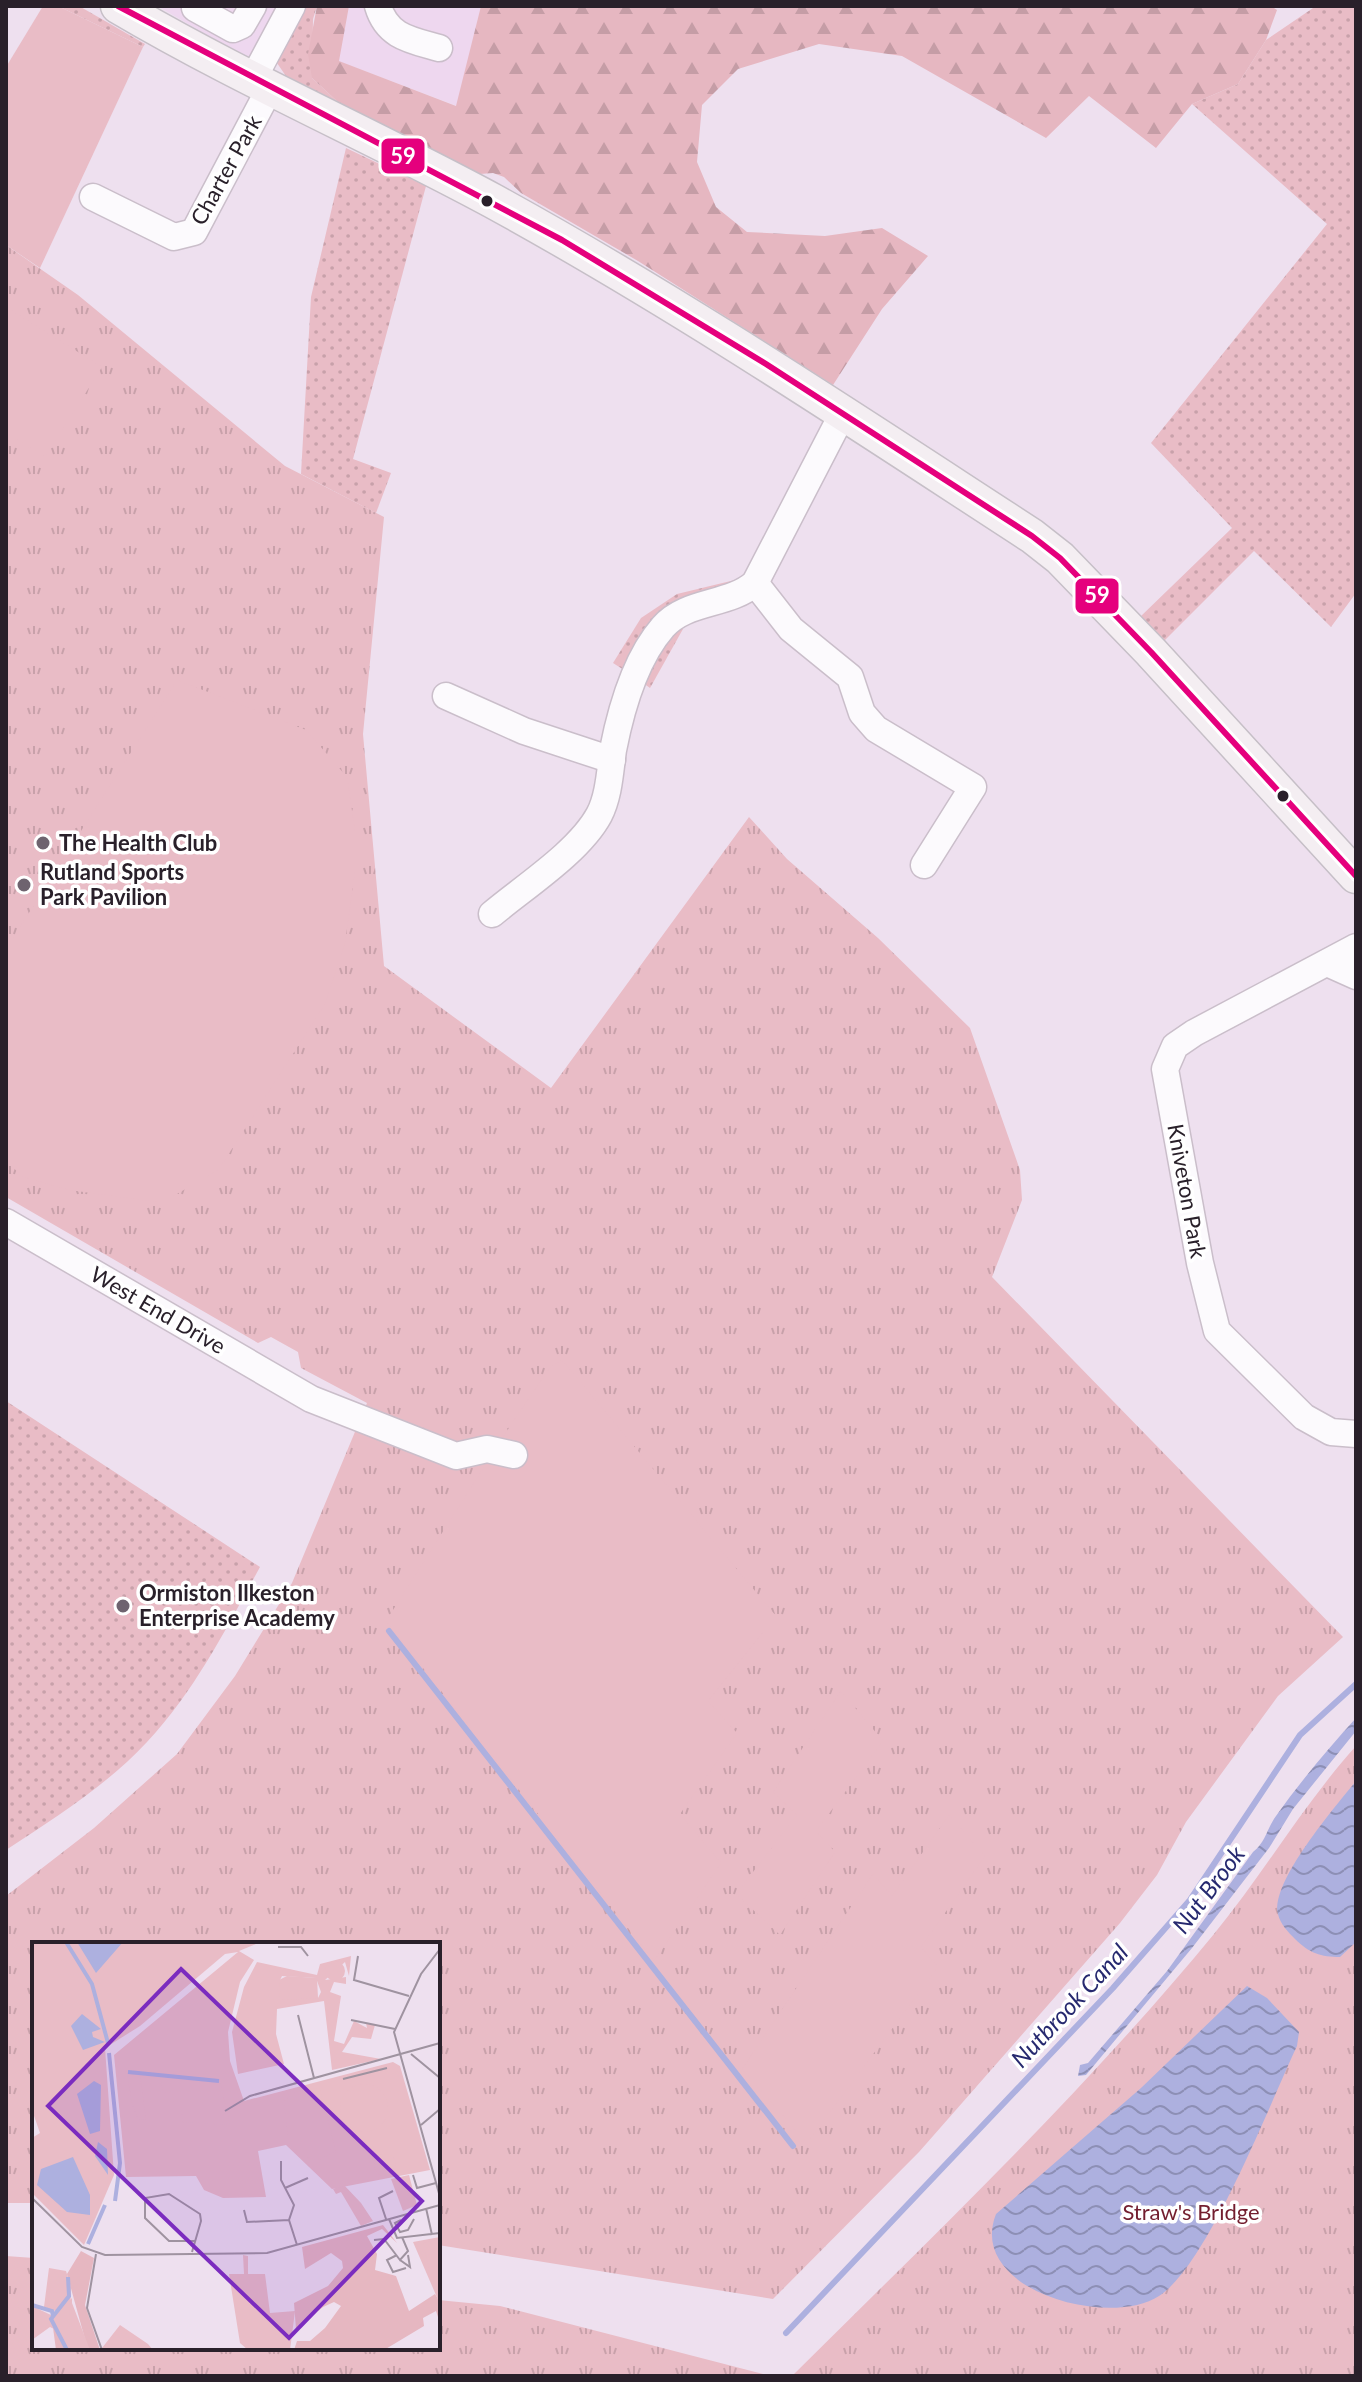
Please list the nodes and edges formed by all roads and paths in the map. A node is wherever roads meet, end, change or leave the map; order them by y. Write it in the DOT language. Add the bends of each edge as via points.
graph roads {
  1 [pos="118,6"];
  2 [pos="253,6"];
  3 [pos="292,6"];
  4 [pos="378,6"];
  5 [pos="195,7"];
  6 [pos="176,39"];
  7 [pos="439,48"];
  8 [pos="261,84"];
  9 [pos="93,197"];
  10 [pos="843,413"];
  11 [pos="755,583"];
  12 [pos="446,696"];
  13 [pos="612,760"];
  14 [pos="924,865"];
  15 [pos="1356,876"];
  16 [pos="492,914"];
  17 [pos="1356,947"];
  18 [pos="1327,963"];
  19 [pos="1356,976"];
  20 [pos="6,1222"];
  21 [pos="1356,1434"];
  22 [pos="514,1455"];
  1 -- 6 [label="main road"];
  2 -- 5 [label="street" via="242,25 233,29"];
  3 -- 8 [label="street, Charter Park"];
  4 -- 7 [label="street" via="396,36"];
  5 -- 6 [label="street"];
  6 -- 8 [label="main road"];
  8 -- 9 [label="street, Charter Park" via="194,232 174,237 132,205"];
  8 -- 10 [label="main road" via="437,172 655,293"];
  10 -- 11 [label="street"];
  10 -- 15 [label="main road" via="1060,558"];
  11 -- 13 [label="street" via="738,595 673,617 658,633 633,681"];
  11 -- 14 [label="street" via="791,629 850,677 862,713 876,729 973,787"];
  12 -- 13 [label="street" via="499,709"];
  13 -- 16 [label="street" via="594,823 522,903"];
  17 -- 18 [label="street, Kniveton Park"];
  18 -- 19 [label="street"];
  18 -- 21 [label="street, Kniveton Park" via="1194,1033 1175,1046 1165,1069 1217,1331 1304,1417 1331,1432"];
  20 -- 22 [label="street, West End Drive" via="274,1364 311,1399 456,1456 487,1449"];
}
